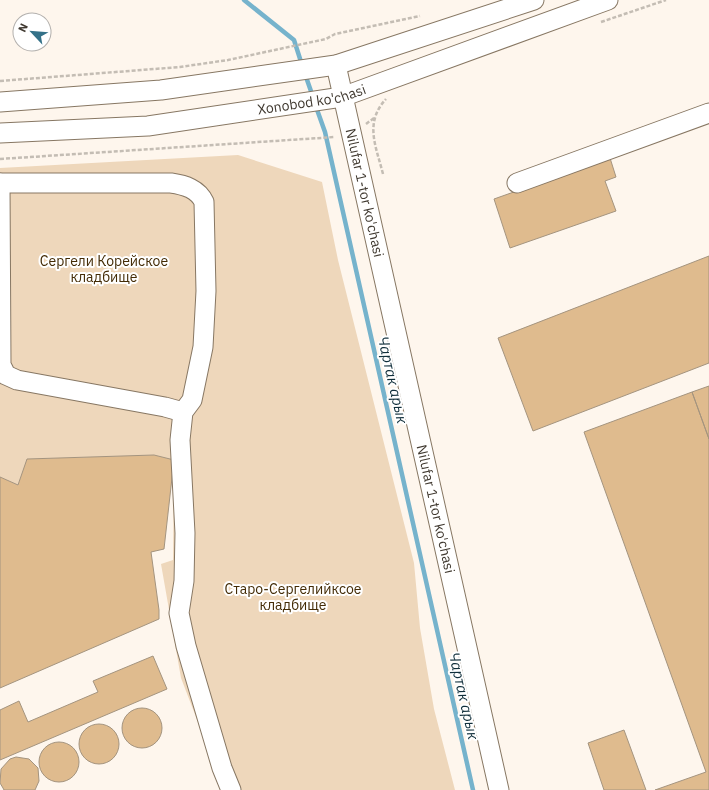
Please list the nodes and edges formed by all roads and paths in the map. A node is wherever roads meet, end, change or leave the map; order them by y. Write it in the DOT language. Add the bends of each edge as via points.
graph roads {
  1 [pos="534,0"];
  2 [pos="608,0"];
  3 [pos="666,0"];
  4 [pos="420,16"];
  5 [pos="598,23"];
  6 [pos="336,65"];
  7 [pos="0,81"];
  8 [pos="342,97"];
  9 [pos="390,97"];
  10 [pos="0,102"];
  11 [pos="709,113"];
  12 [pos="374,118"];
  13 [pos="0,133"];
  14 [pos="351,135"];
  15 [pos="0,159"];
  16 [pos="383,174"];
  17 [pos="0,183"];
  18 [pos="517,183"];
  19 [pos="183,412"];
  20 [pos="231,790"];
  21 [pos="499,790"];
  1 -- 6 [label="street, Xonobod ko'chasi"];
  2 -- 8 [label="street, Xonobod ko'chasi"];
  3 -- 5 [label="path"];
  4 -- 7 [label="path" via="335,34 326,39 180,68"];
  6 -- 8 [label="street, Nilufar 1-tor ko'chasi"];
  6 -- 10 [label="street, Xonobod ko'chasi" via="161,90"];
  8 -- 13 [label="street, Xonobod ko'chasi" via="148,126"];
  8 -- 14 [label="street, Nilufar 1-tor ko'chasi"];
  9 -- 12 [label="path"];
  11 -- 18 [label="street"];
  12 -- 14 [label="path"];
  12 -- 16 [label="path" via="373,132"];
  14 -- 15 [label="path"];
  14 -- 21 [label="street, Nilufar 1-tor ko'chasi"];
  17 -- 19 [label="street" via="1,365 6,375 17,380 165,406"];
  17 -- 19 [label="street" via="171,183 200,194 204,202 206,291 202,347 192,400"];
  19 -- 20 [label="street" via="180,440 185,532 184,581 179,613 186,646 222,768"];
}
